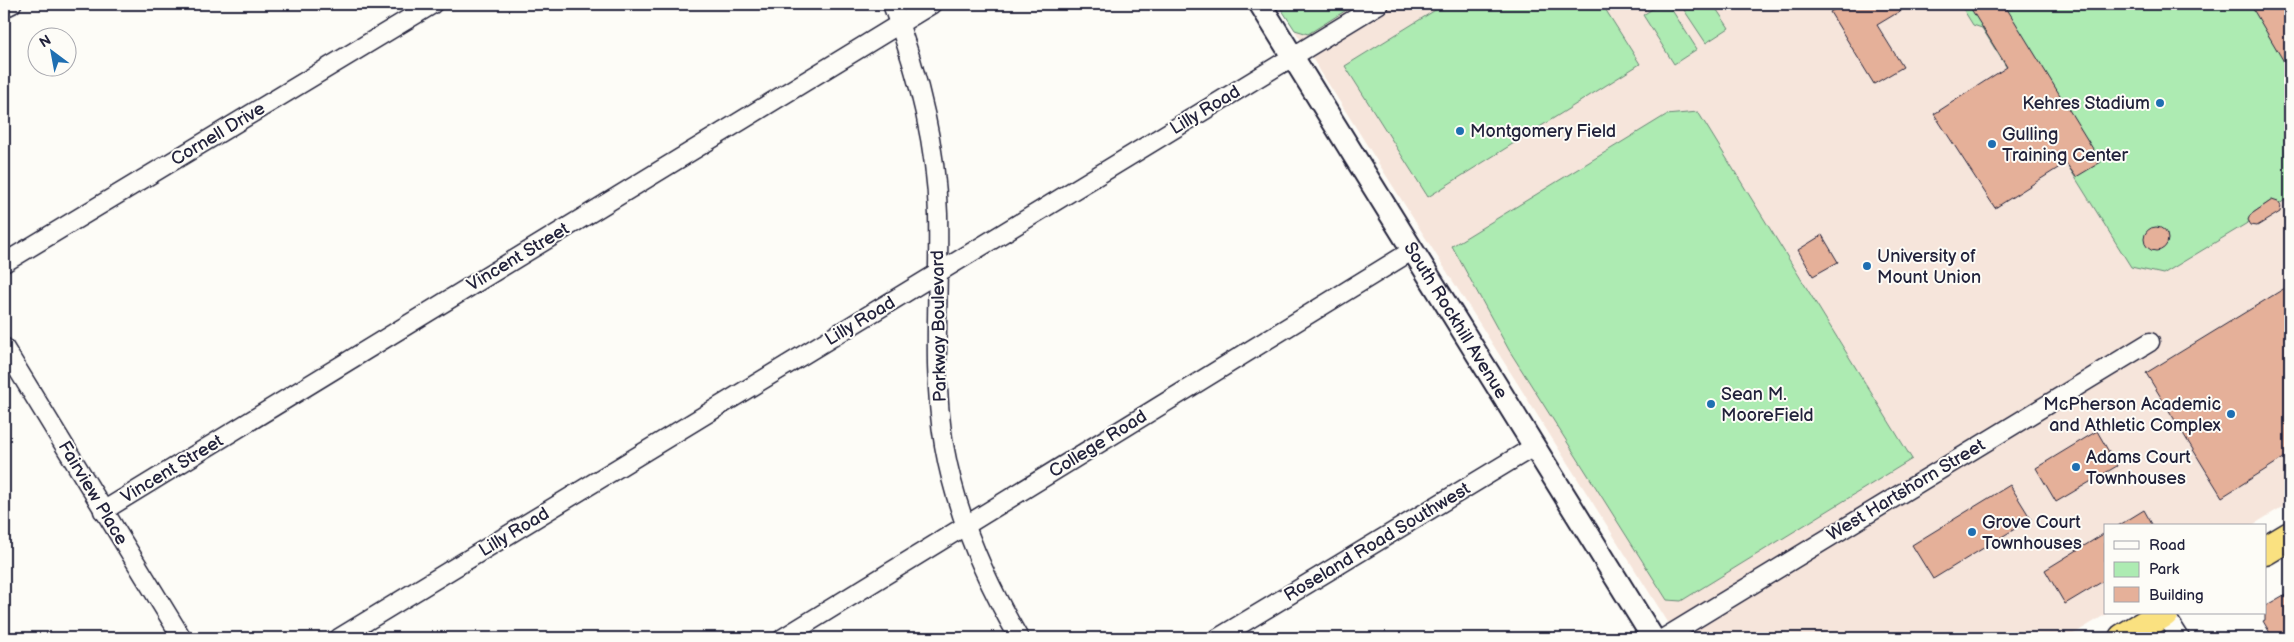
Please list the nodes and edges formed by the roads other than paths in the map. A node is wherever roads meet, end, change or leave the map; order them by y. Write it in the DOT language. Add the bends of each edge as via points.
graph roads {
  1 [pos="12,4"];
  2 [pos="433,4"];
  3 [pos="892,4"];
  4 [pos="932,4"];
  5 [pos="1260,4"];
  6 [pos="1380,4"];
  7 [pos="4,8"];
  8 [pos="900,24"];
  9 [pos="1293,56"];
  10 [pos="1413,250"];
  11 [pos="4,263"];
  12 [pos="937,274"];
  13 [pos="2150,342"];
  14 [pos="4,347"];
  15 [pos="1535,446"];
  16 [pos="103,511"];
  17 [pos="966,526"];
  18 [pos="2290,536"];
  19 [pos="2266,550"];
  20 [pos="2162,614"];
  21 [pos="2165,614"];
  22 [pos="182,638"];
  23 [pos="339,638"];
  24 [pos="783,638"];
  25 [pos="1019,638"];
  26 [pos="1218,638"];
  27 [pos="1653,638"];
  28 [pos="1664,638"];
  29 [pos="2123,638"];
  30 [pos="2180,638"];
  1 -- 7 [label="street"];
  2 -- 11 [label="street, Cornell Drive"];
  3 -- 8 [label="street, Parkway Boulevard"];
  4 -- 8 [label="street, Vincent Street"];
  5 -- 9 [label="street, South Rockhill Avenue"];
  6 -- 9 [label="street, Lilly Road"];
  8 -- 12 [label="street, Parkway Boulevard" via="922,101 931,149 938,212"];
  8 -- 16 [label="street, Vincent Street"];
  9 -- 10 [label="street, South Rockhill Avenue"];
  9 -- 12 [label="street, Lilly Road"];
  10 -- 15 [label="street, South Rockhill Avenue"];
  10 -- 17 [label="street, College Road"];
  12 -- 17 [label="street, Parkway Boulevard" via="939,405 948,465"];
  12 -- 23 [label="street, Lilly Road"];
  13 -- 28 [label="street, West Hartshorn Street"];
  14 -- 16 [label="street, Fairview Place"];
  15 -- 26 [label="street, Roseland Road Southwest"];
  15 -- 27 [label="street, South Rockhill Avenue"];
  16 -- 22 [label="street, Fairview Place"];
  17 -- 24 [label="street, College Road"];
  17 -- 25 [label="street, Parkway Boulevard" via="982,570"];
  18 -- 19 [label="highway"];
  20 -- 29 [label="highway"];
  21 -- 30 [label="street"];
}
